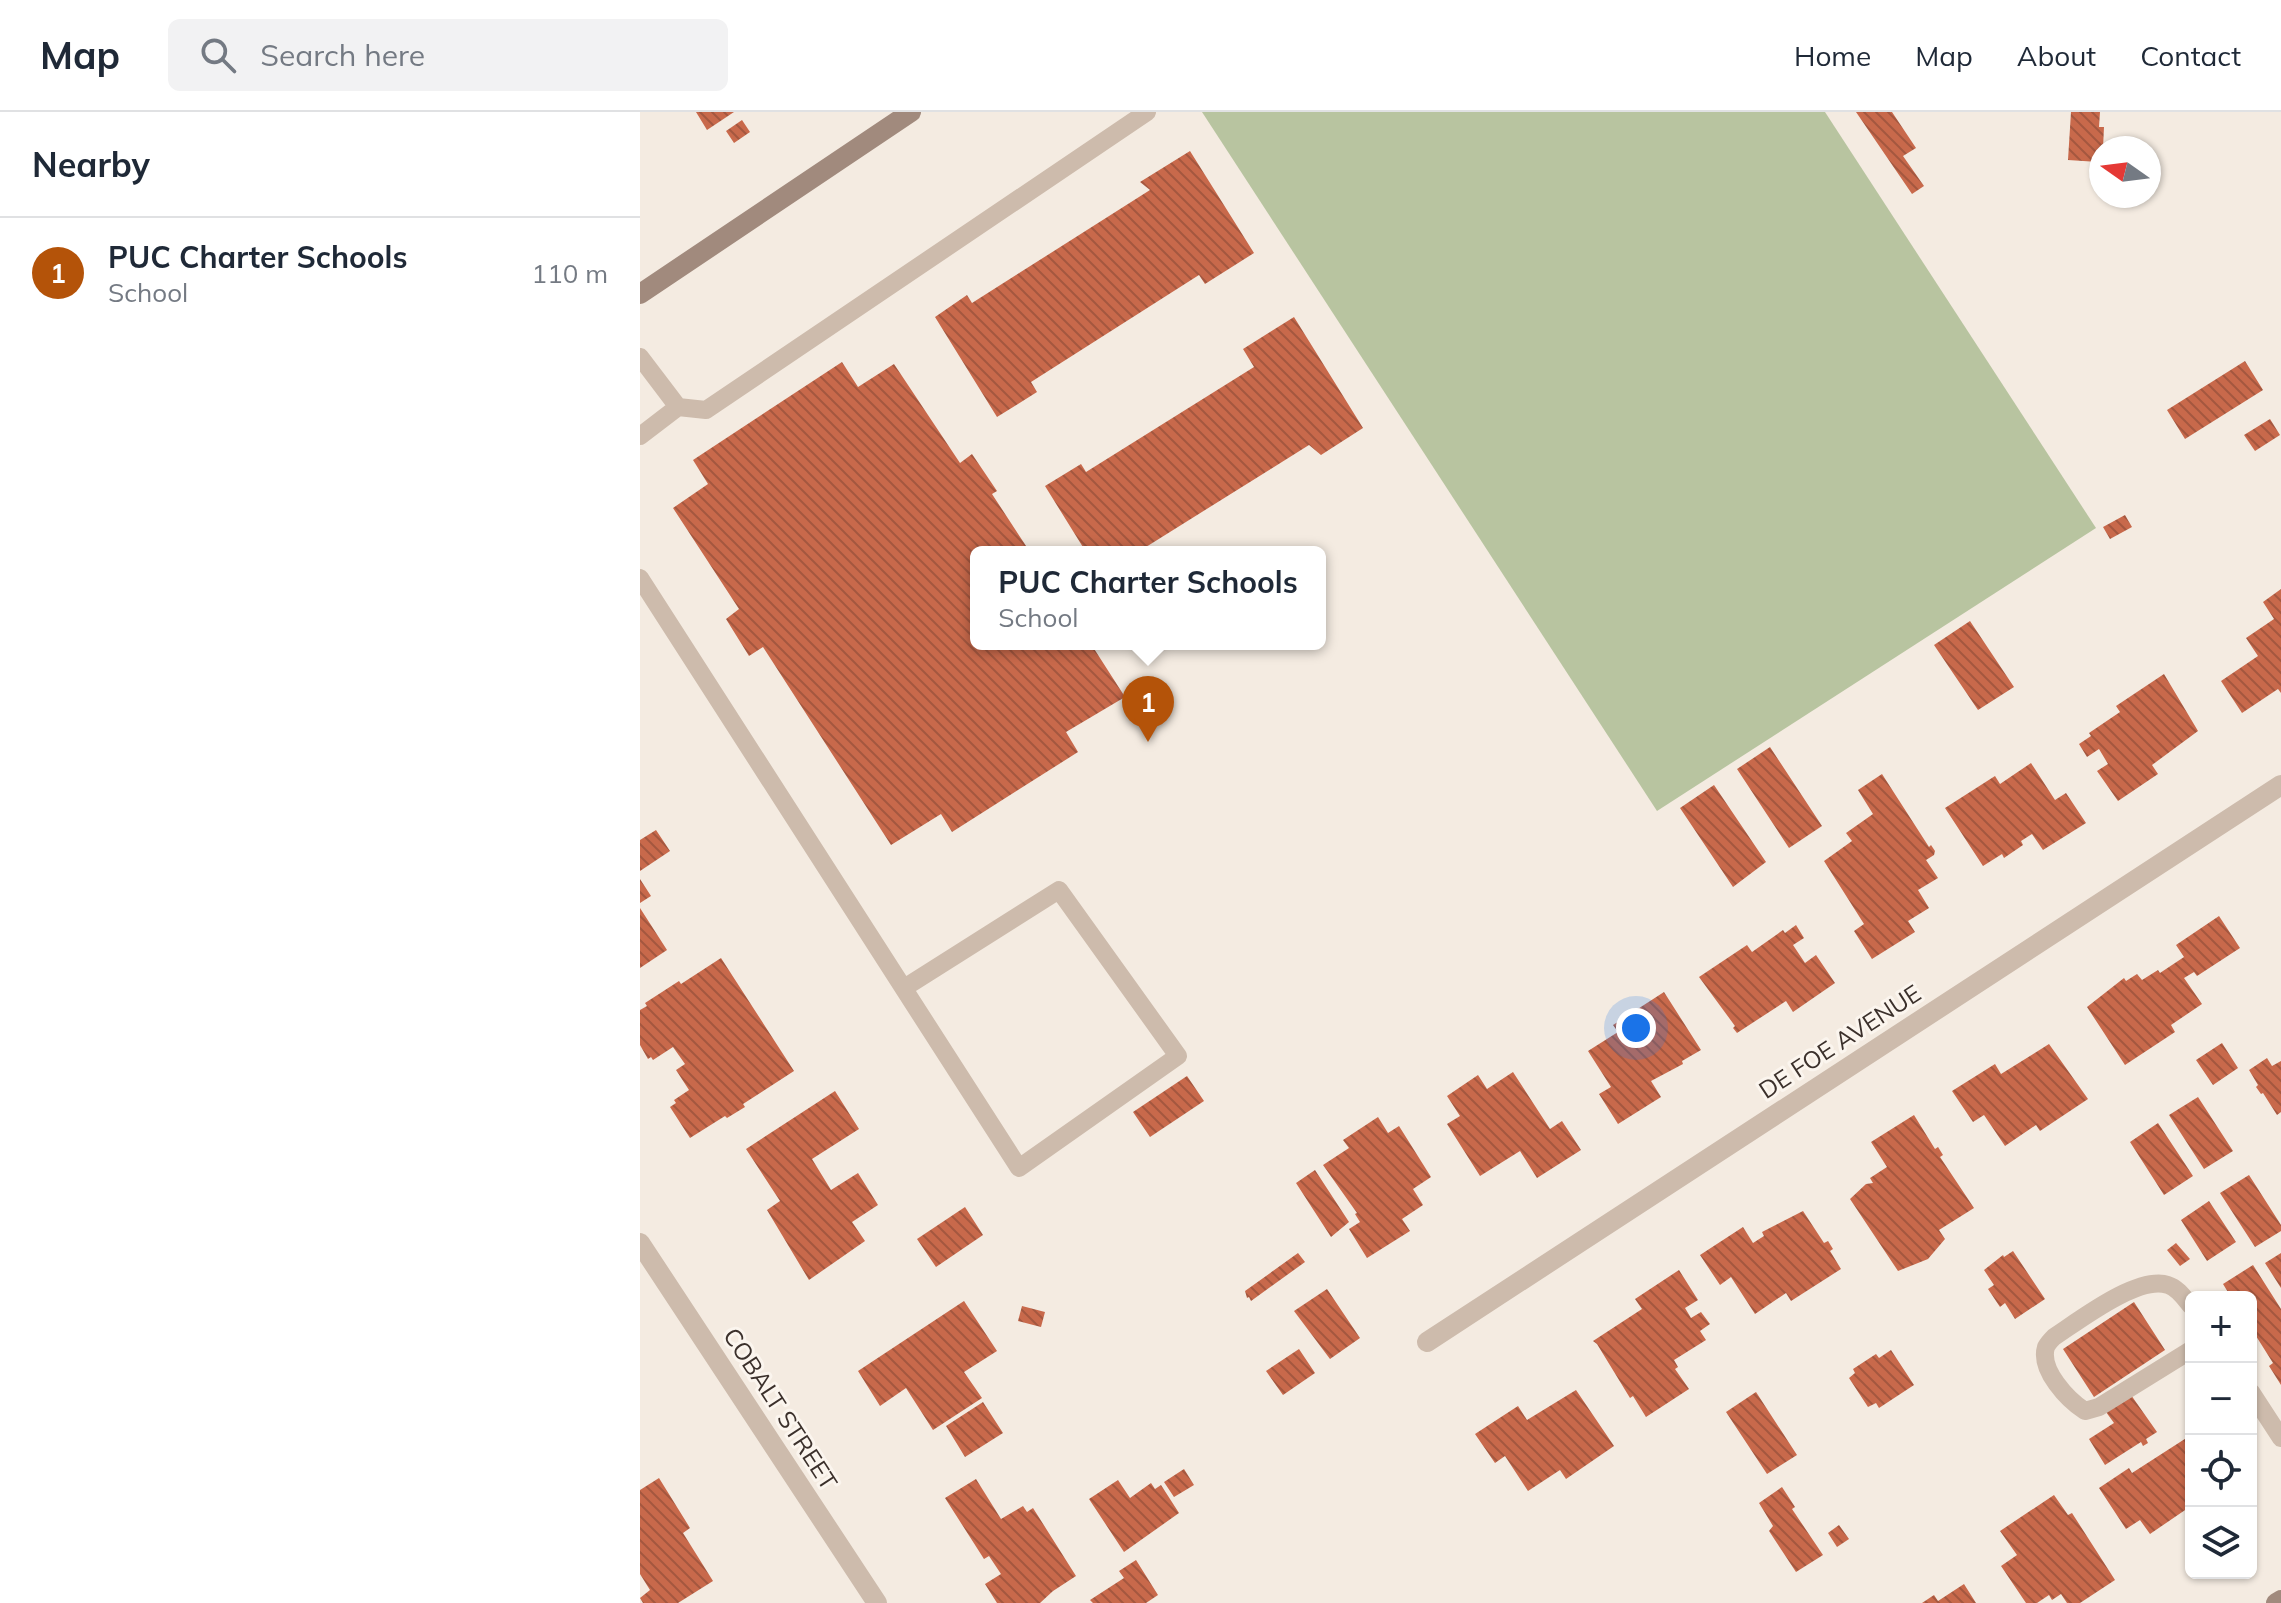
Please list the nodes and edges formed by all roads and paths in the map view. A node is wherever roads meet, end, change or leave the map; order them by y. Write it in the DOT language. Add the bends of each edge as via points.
graph roads {
  1 [pos="1147,112"];
  2 [pos="898,115"];
  3 [pos="640,294"];
  4 [pos="640,357"];
  5 [pos="678,407"];
  6 [pos="640,436"];
  7 [pos="640,578"];
  8 [pos="2281,785"];
  9 [pos="904,988"];
  10 [pos="640,1243"];
  11 [pos="2185,1298"];
  12 [pos="1427,1342"];
  13 [pos="2185,1354"];
  14 [pos="2257,1401"];
  15 [pos="2281,1438"];
  16 [pos="877,1603"];
  1 -- 5 [label="lane" via="706,410"];
  2 -- 3 [label="main road"];
  4 -- 5 [label="lane"];
  5 -- 6 [label="lane"];
  7 -- 9 [label="lane"];
  8 -- 12 [label="street, DE FOE AVENUE"];
  9 -- 9 [label="lane" via="1019,1168 1178,1056 1059,890"];
  10 -- 16 [label="street, COBALT STREET"];
  11 -- 13 [label="lane" via="2167,1284 2134,1287 2054,1337 2046,1348 2047,1367 2070,1401 2085,1411"];
  14 -- 15 [label="lane"];
}
